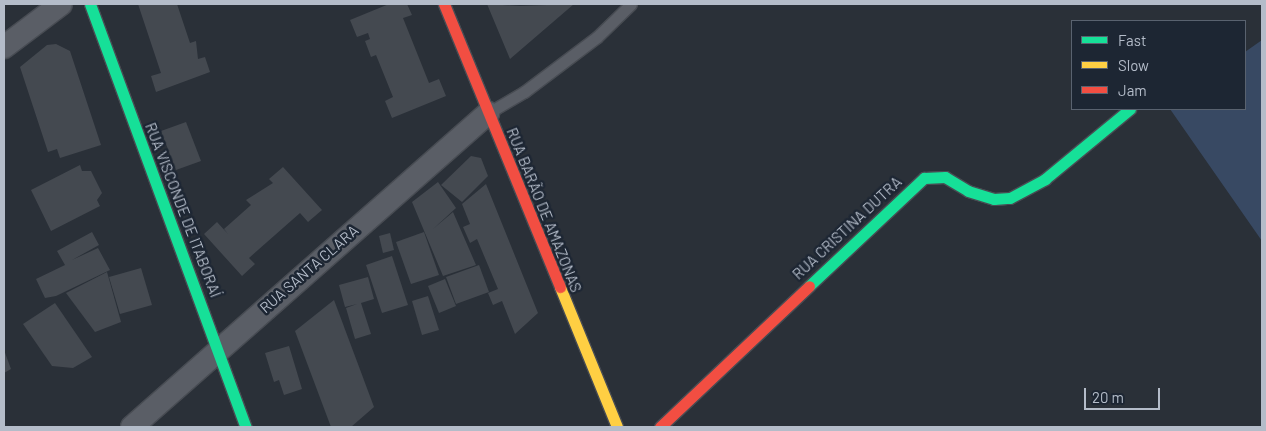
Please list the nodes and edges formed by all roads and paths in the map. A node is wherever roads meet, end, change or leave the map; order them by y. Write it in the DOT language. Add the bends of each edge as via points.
graph roads {
  1 [pos="62,4"];
  2 [pos="90,4"];
  3 [pos="444,4"];
  4 [pos="631,4"];
  5 [pos="35,11"];
  6 [pos="4,47"];
  7 [pos="1129,110"];
  8 [pos="488,113"];
  9 [pos="219,348"];
  10 [pos="132,427"];
  11 [pos="246,427"];
  12 [pos="617,427"];
  13 [pos="660,427"];
  1 -- 5 [label="street"];
  2 -- 9 [label="street, RUA VISCONDE DE ITABORAÍ"];
  3 -- 8 [label="street, RUA BARÃO DE AMAZONAS"];
  4 -- 8 [label="lane" via="597,37 524,92"];
  5 -- 6 [label="street"];
  7 -- 13 [label="street, RUA CRISTINA DUTRA" via="1045,178 1010,198 994,199 968,191 946,178 924,178"];
  8 -- 9 [label="street, RUA SANTA CLARA"];
  8 -- 12 [label="street, RUA BARÃO DE AMAZONAS"];
  9 -- 10 [label="street, RUA SANTA CLARA"];
  9 -- 11 [label="street, RUA VISCONDE DE ITABORAÍ"];
}
